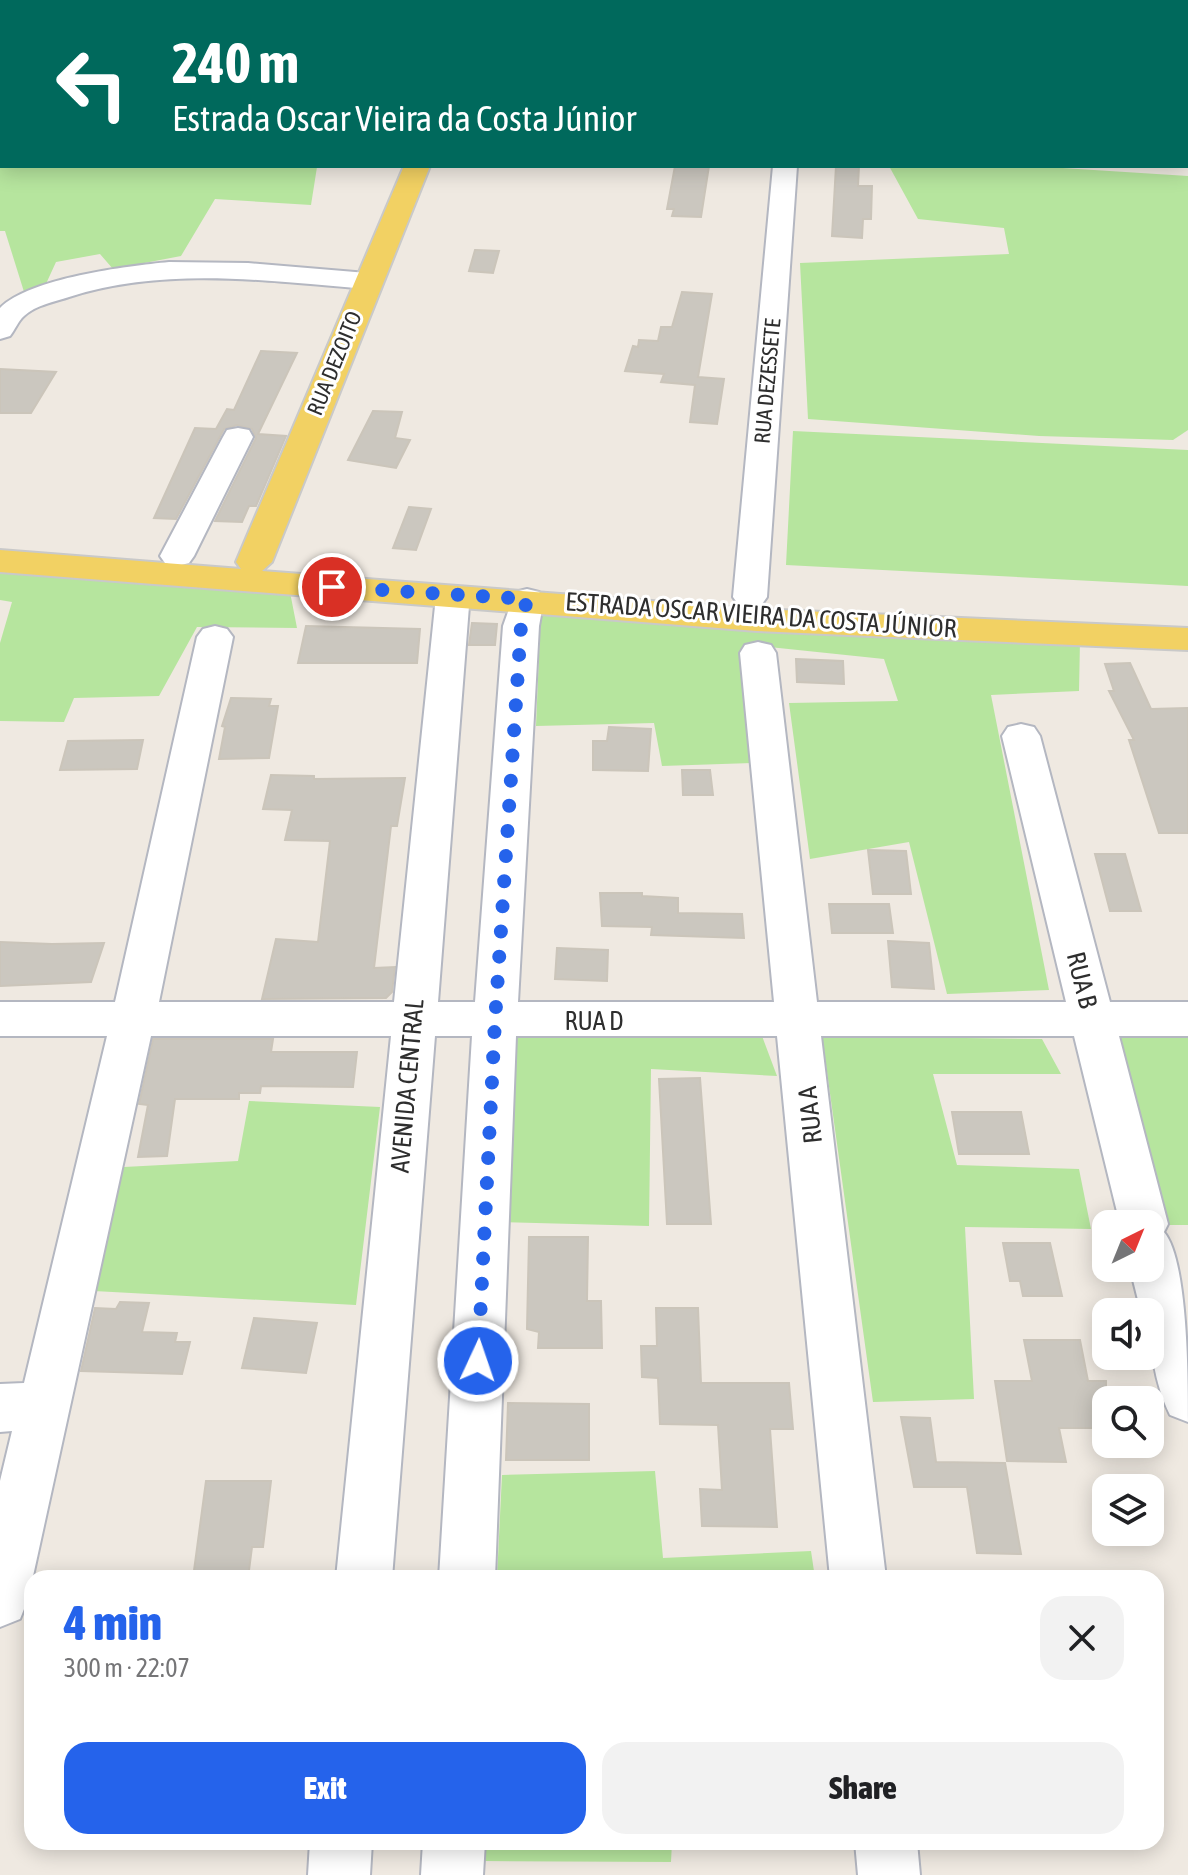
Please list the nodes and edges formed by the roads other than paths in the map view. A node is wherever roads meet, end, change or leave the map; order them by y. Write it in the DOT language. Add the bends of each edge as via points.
graph roads {
  1 [pos="416,168"];
  2 [pos="785,168"];
  3 [pos="367,281"];
  4 [pos="1,327"];
  5 [pos="238,437"];
  6 [pos="0,543"];
  7 [pos="177,556"];
  8 [pos="0,561"];
  9 [pos="254,562"];
  10 [pos="447,596"];
  11 [pos="750,597"];
  12 [pos="527,599"];
  13 [pos="1188,621"];
  14 [pos="215,637"];
  15 [pos="1188,639"];
  16 [pos="758,653"];
  17 [pos="1021,736"];
  18 [pos="0,1019"];
  19 [pos="413,1019"];
  20 [pos="1188,1019"];
  21 [pos="133,1020"];
  22 [pos="1092,1020"];
  23 [pos="495,1021"];
  24 [pos="800,1021"];
  25 [pos="1140,1210"];
  26 [pos="1159,1282"];
  27 [pos="1188,1398"];
  28 [pos="22,1407"];
  29 [pos="365,1570"];
  30 [pos="467,1570"];
  31 [pos="857,1570"];
  32 [pos="0,1599"];
  33 [pos="341,1850"];
  34 [pos="454,1850"];
  35 [pos="887,1850"];
  36 [pos="339,1875"];
  37 [pos="452,1875"];
  38 [pos="889,1875"];
  1 -- 3 [label="main road, RUA DEZOITO"];
  2 -- 11 [label="street, RUA DEZESSETE"];
  3 -- 4 [label="street" via="149,270 74,284 14,309"];
  3 -- 9 [label="main road, RUA DEZOITO"];
  5 -- 7 [label="street"];
  6 -- 7 [label="main road, ESTRADA OSCAR VIEIRA DA COSTA JÚNIOR"];
  7 -- 9 [label="main road, ESTRADA OSCAR VIEIRA DA COSTA JÚNIOR"];
  8 -- 10 [label="main road, ESTRADA OSCAR VIEIRA DA COSTA JÚNIOR"];
  9 -- 11 [label="main road, ESTRADA OSCAR VIEIRA DA COSTA JÚNIOR"];
  10 -- 12 [label="main road, ESTRADA OSCAR VIEIRA DA COSTA JÚNIOR"];
  10 -- 19 [label="street, AVENIDA CENTRAL" via="452,606"];
  11 -- 13 [label="main road, ESTRADA OSCAR VIEIRA DA COSTA JÚNIOR"];
  12 -- 15 [label="main road, ESTRADA OSCAR VIEIRA DA COSTA JÚNIOR" via="757,620"];
  12 -- 23 [label="street"];
  14 -- 21 [label="street"];
  16 -- 24 [label="street, RUA A"];
  17 -- 22 [label="street, RUA B"];
  18 -- 21 [label="street, RUA D"];
  19 -- 21 [label="street, RUA D"];
  19 -- 23 [label="street, RUA D"];
  19 -- 29 [label="street, AVENIDA CENTRAL"];
  20 -- 22 [label="street, RUA D"];
  21 -- 28 [label="street"];
  22 -- 24 [label="street, RUA D"];
  22 -- 25 [label="street, RUA B"];
  23 -- 24 [label="street, RUA D"];
  23 -- 30 [label="street"];
  24 -- 31 [label="street, RUA A"];
  26 -- 27 [label="street"];
  28 -- 32 [label="street"];
  33 -- 36 [label="street"];
  34 -- 37 [label="street"];
  35 -- 38 [label="street"];
}
